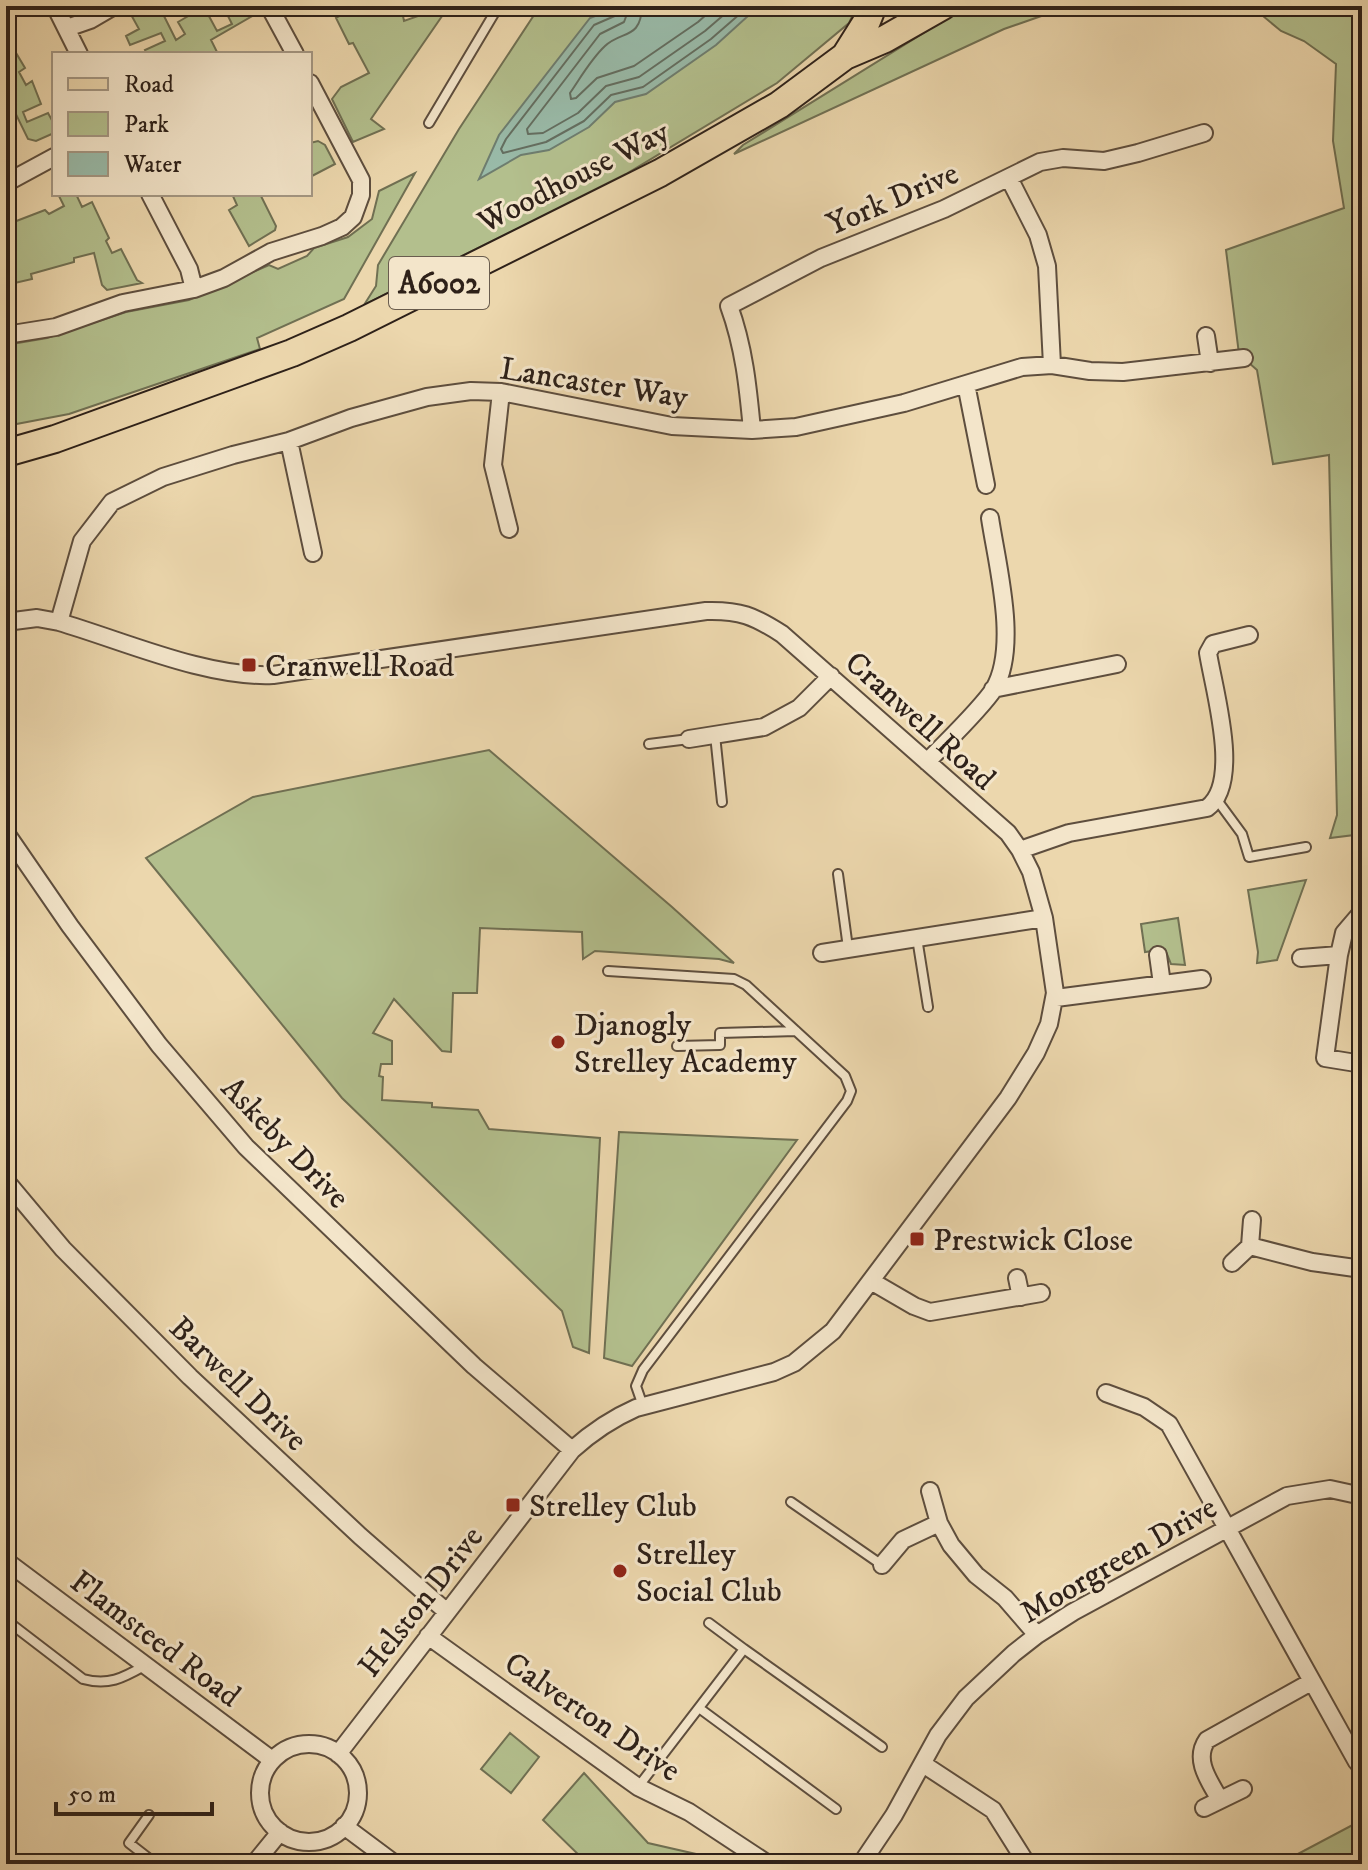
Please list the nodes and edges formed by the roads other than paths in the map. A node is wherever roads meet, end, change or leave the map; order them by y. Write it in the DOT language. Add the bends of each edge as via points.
graph roads {
  1 [pos="55,6"];
  2 [pos="114,6"];
  3 [pos="269,6"];
  4 [pos="479,6"];
  5 [pos="873,6"];
  6 [pos="943,6"];
  7 [pos="497,9"];
  8 [pos="67,28"];
  9 [pos="78,52"];
  10 [pos="294,52"];
  11 [pos="845,56"];
  12 [pos="312,87"];
  13 [pos="429,123"];
  14 [pos="1204,133"];
  15 [pos="52,158"];
  16 [pos="1009,178"];
  17 [pos="6,183"];
  18 [pos="151,196"];
  19 [pos="194,289"];
  20 [pos="6,335"];
  21 [pos="1206,336"];
  22 [pos="1244,358"];
  23 [pos="1210,363"];
  24 [pos="1052,365"];
  25 [pos="966,384"];
  26 [pos="501,392"];
  27 [pos="752,430"];
  28 [pos="289,441"];
  29 [pos="6,453"];
  30 [pos="986,485"];
  31 [pos="990,518"];
  32 [pos="509,529"];
  33 [pos="313,553"];
  34 [pos="6,622"];
  35 [pos="59,622"];
  36 [pos="1249,635"];
  37 [pos="1117,664"];
  38 [pos="831,676"];
  39 [pos="993,689"];
  40 [pos="715,735"];
  41 [pos="689,739"];
  42 [pos="649,744"];
  43 [pos="927,762"];
  44 [pos="1217,800"];
  45 [pos="722,802"];
  46 [pos="6,833"];
  47 [pos="1306,847"];
  48 [pos="1020,850"];
  49 [pos="838,874"];
  50 [pos="1360,914"];
  51 [pos="1044,918"];
  52 [pos="917,938"];
  53 [pos="849,949"];
  54 [pos="822,953"];
  55 [pos="1158,955"];
  56 [pos="1339,955"];
  57 [pos="1301,958"];
  58 [pos="608,971"];
  59 [pos="1202,979"];
  60 [pos="1162,984"];
  61 [pos="1056,998"];
  62 [pos="928,1007"];
  63 [pos="797,1031"];
  64 [pos="677,1046"];
  65 [pos="1362,1064"];
  66 [pos="6,1181"];
  67 [pos="12,1200"];
  68 [pos="1252,1220"];
  69 [pos="1250,1246"];
  70 [pos="1232,1263"];
  71 [pos="1362,1269"];
  72 [pos="1017,1278"];
  73 [pos="871,1281"];
  74 [pos="1041,1293"];
  75 [pos="1021,1297"];
  76 [pos="1106,1393"];
  77 [pos="643,1406"];
  78 [pos="615,1418"];
  79 [pos="572,1450"];
  80 [pos="930,1491"];
  81 [pos="1362,1496"];
  82 [pos="791,1502"];
  83 [pos="939,1523"];
  84 [pos="1228,1528"];
  85 [pos="6,1561"];
  86 [pos="882,1565"];
  87 [pos="447,1612"];
  88 [pos="6,1620"];
  89 [pos="709,1623"];
  90 [pos="1037,1635"];
  91 [pos="428,1636"];
  92 [pos="744,1649"];
  93 [pos="144,1665"];
  94 [pos="1311,1682"];
  95 [pos="699,1708"];
  96 [pos="882,1747"];
  97 [pos="338,1754"];
  98 [pos="272,1760"];
  99 [pos="1357,1762"];
  100 [pos="923,1764"];
  101 [pos="638,1787"];
  102 [pos="1243,1789"];
  103 [pos="1220,1800"];
  104 [pos="1204,1808"];
  105 [pos="836,1809"];
  106 [pos="149,1815"];
  107 [pos="344,1826"];
  108 [pos="280,1832"];
  109 [pos="156,1864"];
  110 [pos="254,1864"];
  111 [pos="395,1864"];
  112 [pos="768,1864"];
  113 [pos="861,1864"];
  114 [pos="1027,1864"];
  1 -- 8 [label="street"];
  2 -- 8 [label="street"];
  3 -- 10 [label="street"];
  4 -- 7 [label="lane"];
  5 -- 11 [label="main road, Woodhouse Way / A6002"];
  6 -- 11 [label="main road, Woodhouse Way / A6002"];
  7 -- 13 [label="lane"];
  8 -- 9 [label="street"];
  11 -- 29 [label="main road, Woodhouse Way / A6002" via="779,105 660,173 349,328"];
  12 -- 19 [label="street" via="361,180 353,217 342,227 271,252"];
  14 -- 16 [label="street, York Drive" via="1104,161 1040,162"];
  15 -- 17 [label="street"];
  16 -- 24 [label="street" via="1038,235 1047,266"];
  16 -- 27 [label="street, York Drive" via="821,258 729,306 747,368"];
  18 -- 19 [label="street"];
  19 -- 20 [label="street" via="123,303 56,327"];
  21 -- 23 [label="street"];
  22 -- 23 [label="street, Lancaster Way"];
  23 -- 24 [label="street, Lancaster Way" via="1123,372"];
  24 -- 25 [label="street, Lancaster Way" via="1022,367"];
  25 -- 27 [label="street, Lancaster Way" via="796,427"];
  25 -- 30 [label="street"];
  26 -- 27 [label="street, Lancaster Way" via="672,426"];
  26 -- 28 [label="street, Lancaster Way" via="427,397"];
  26 -- 32 [label="street" via="493,465"];
  28 -- 33 [label="street"];
  28 -- 35 [label="street, Lancaster Way" via="163,477 112,502 82,541"];
  31 -- 39 [label="street" via="1005,620 1002,669"];
  34 -- 35 [label="street, Cranwell Road"];
  35 -- 38 [label="street, Cranwell Road" via="206,668 252,676 728,610 752,615 782,634"];
  36 -- 44 [label="street" via="1213,644 1208,653 1226,762"];
  37 -- 39 [label="street"];
  38 -- 40 [label="street" via="799,708 764,727"];
  38 -- 43 [label="street, Cranwell Road"];
  39 -- 43 [label="street"];
  40 -- 41 [label="street"];
  40 -- 45 [label="lane"];
  41 -- 42 [label="lane"];
  43 -- 48 [label="street, Cranwell Road" via="1008,833"];
  44 -- 47 [label="lane" via="1242,834 1249,857"];
  44 -- 48 [label="street" via="1207,808 1069,833"];
  46 -- 79 [label="street, Askeby Drive" via="159,1045 246,1147 474,1366"];
  48 -- 51 [label="street, Cranwell Road"];
  49 -- 53 [label="lane"];
  50 -- 56 [label="street" via="1344,933"];
  51 -- 52 [label="street"];
  51 -- 61 [label="street, Cranwell Road"];
  52 -- 53 [label="street"];
  52 -- 62 [label="lane"];
  53 -- 54 [label="street"];
  55 -- 60 [label="street"];
  56 -- 57 [label="street"];
  56 -- 65 [label="street" via="1325,1058"];
  58 -- 63 [label="lane" via="734,979"];
  59 -- 60 [label="street"];
  60 -- 61 [label="street"];
  61 -- 73 [label="street, Cranwell Road" via="1022,1078"];
  63 -- 64 [label="lane" via="720,1033 720,1045"];
  63 -- 77 [label="lane" via="845,1076 851,1091 847,1101 643,1370 636,1386"];
  66 -- 67 [label="street, Barwell Drive"];
  67 -- 87 [label="street, Barwell Drive" via="190,1377"];
  68 -- 69 [label="street"];
  69 -- 70 [label="street"];
  69 -- 71 [label="street"];
  72 -- 75 [label="street"];
  73 -- 75 [label="street" via="930,1312"];
  73 -- 77 [label="street, Cranwell Road" via="833,1331 794,1363"];
  74 -- 75 [label="street"];
  76 -- 84 [label="street" via="1144,1407 1169,1424"];
  77 -- 78 [label="street, Cranwell Road"];
  78 -- 79 [label="street, Helston Drive"];
  79 -- 87 [label="street, Helston Drive"];
  80 -- 83 [label="street"];
  81 -- 84 [label="street, Moorgreen Drive" via="1330,1489 1297,1493"];
  82 -- 86 [label="lane"];
  83 -- 86 [label="street" via="903,1540"];
  83 -- 90 [label="street" via="976,1575"];
  84 -- 90 [label="street, Moorgreen Drive"];
  84 -- 94 [label="street"];
  85 -- 93 [label="street, Flamsteed Road"];
  87 -- 91 [label="street, Helston Drive"];
  88 -- 93 [label="lane" via="83,1679 118,1681"];
  89 -- 92 [label="lane"];
  90 -- 100 [label="street, Moorgreen Drive" via="966,1698"];
  91 -- 97 [label="street, Helston Drive"];
  91 -- 101 [label="street, Calverton Drive"];
  92 -- 95 [label="lane"];
  92 -- 96 [label="lane"];
  93 -- 98 [label="street, Flamsteed Road"];
  94 -- 99 [label="street"];
  94 -- 103 [label="street" via="1207,1740 1201,1761"];
  95 -- 101 [label="lane"];
  95 -- 105 [label="lane"];
  97 -- 98 [label="street" via="309,1744"];
  97 -- 107 [label="street" via="353,1772 357,1795"];
  98 -- 108 [label="street" via="260,1797 266,1817"];
  100 -- 113 [label="street, Moorgreen Drive"];
  100 -- 114 [label="street" via="993,1810"];
  101 -- 112 [label="street, Calverton Drive" via="689,1812"];
  102 -- 103 [label="street"];
  103 -- 104 [label="street"];
  106 -- 109 [label="lane" via="129,1843"];
  107 -- 108 [label="street" via="313,1842"];
  107 -- 111 [label="street"];
  108 -- 110 [label="street"];
}
